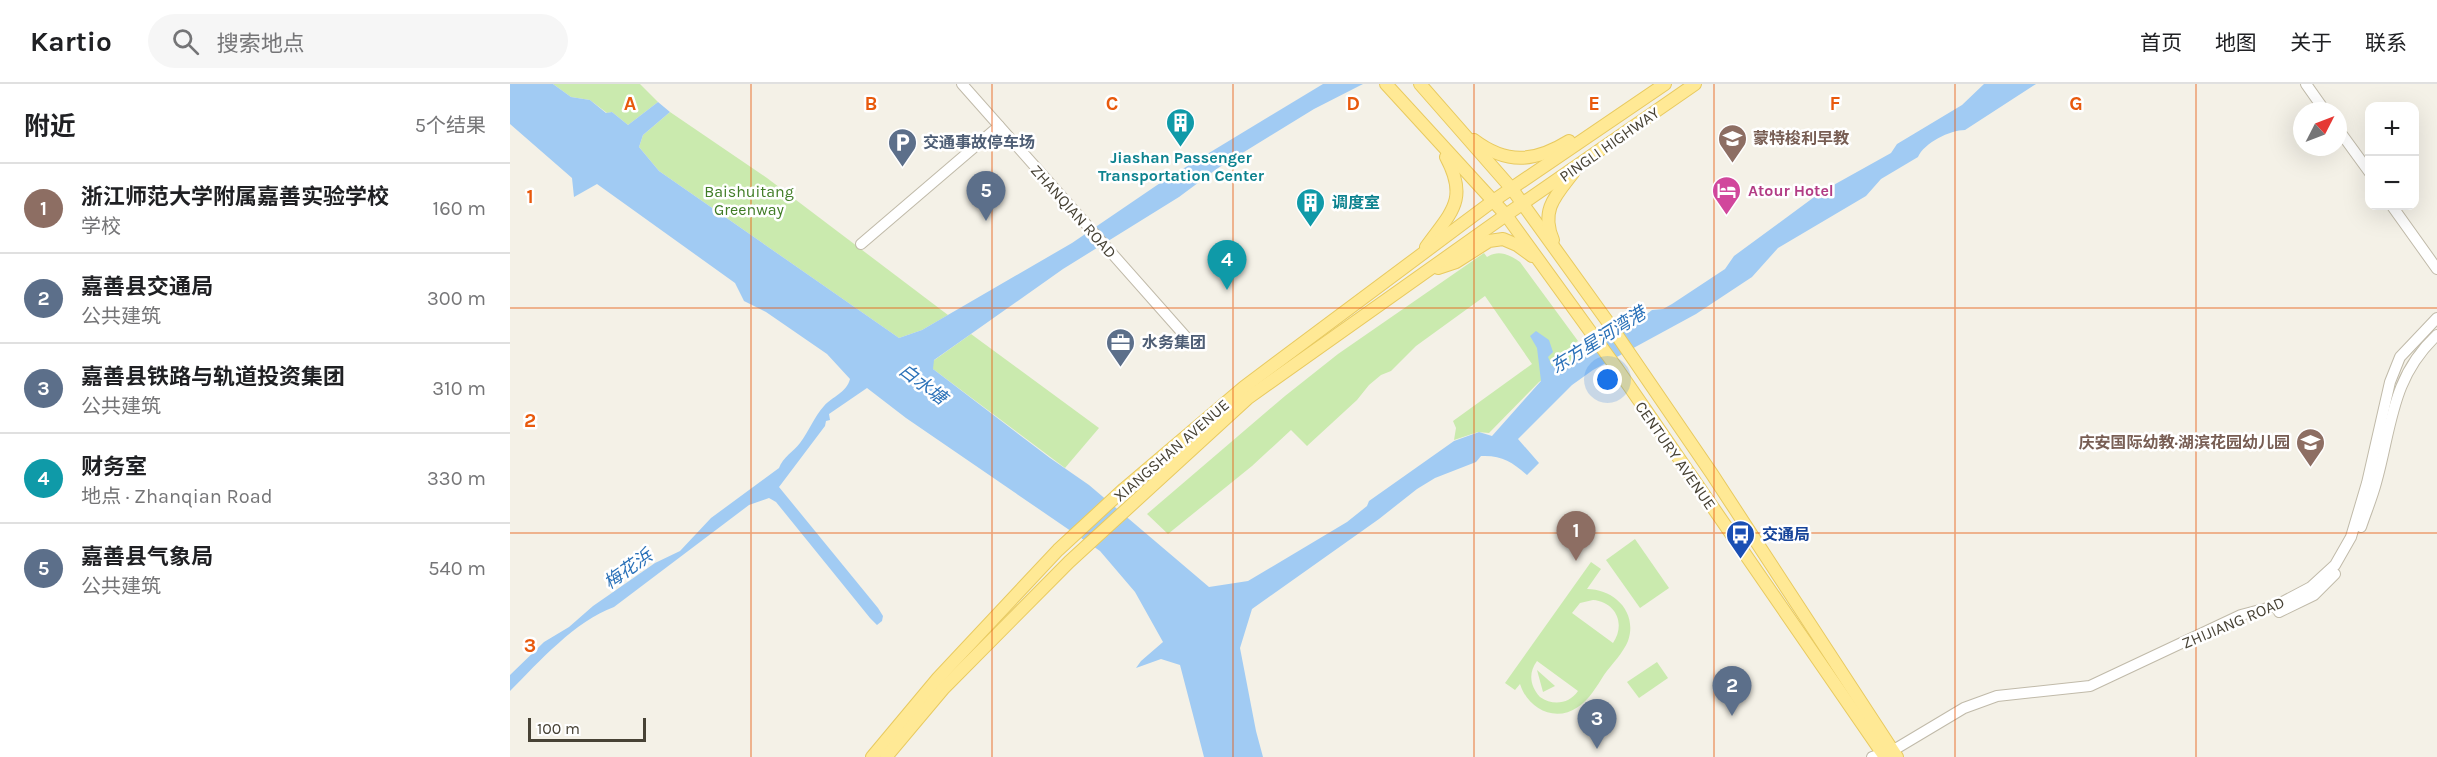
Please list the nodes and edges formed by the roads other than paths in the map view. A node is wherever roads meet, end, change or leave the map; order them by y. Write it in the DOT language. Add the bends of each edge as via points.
graph roads {
  1 [pos="962,84"];
  2 [pos="1386,84"];
  3 [pos="1420,84"];
  4 [pos="1665,84"];
  5 [pos="1695,84"];
  6 [pos="2306,84"];
  7 [pos="2319,102"];
  8 [pos="1608,123"];
  9 [pos="1454,124"];
  10 [pos="999,126"];
  11 [pos="1437,140"];
  12 [pos="2347,141"];
  13 [pos="1580,164"];
  14 [pos="2365,166"];
  15 [pos="1512,189"];
  16 [pos="1493,201"];
  17 [pos="1522,203"];
  18 [pos="2395,210"];
  19 [pos="1506,215"];
  20 [pos="861,243"];
  21 [pos="1559,255"];
  22 [pos="1418,257"];
  23 [pos="1542,264"];
  24 [pos="2437,269"];
  25 [pos="1425,272"];
  26 [pos="2437,318"];
  27 [pos="2437,335"];
  28 [pos="1186,337"];
  29 [pos="1889,756"];
  30 [pos="872,757"];
  31 [pos="886,757"];
  1 -- 10 [label="street, ZHANQIAN ROAD"];
  2 -- 11 [label="main road, CENTURY AVENUE"];
  3 -- 9 [label="main road, CENTURY AVENUE"];
  4 -- 8 [label="main road, PINGLI HIGHWAY"];
  5 -- 13 [label="main road, PINGLI HIGHWAY"];
  6 -- 7 [label="street"];
  8 -- 9 [label="main road" via="1531,158 1498,154"];
  8 -- 15 [label="main road, PINGLI HIGHWAY"];
  9 -- 15 [label="main road, CENTURY AVENUE"];
  10 -- 20 [label="street"];
  10 -- 28 [label="street, ZHANQIAN ROAD"];
  11 -- 16 [label="main road, CENTURY AVENUE"];
  11 -- 22 [label="main road" via="1455,174 1457,194 1452,212"];
  12 -- 14 [label="street"];
  13 -- 17 [label="main road, PINGLI HIGHWAY"];
  13 -- 21 [label="main road" via="1554,195 1550,207 1549,228"];
  15 -- 16 [label="main road, XIANGSHAN AVENUE"];
  15 -- 17 [label="main road, CENTURY AVENUE"];
  16 -- 19 [label="main road, CENTURY AVENUE"];
  16 -- 22 [label="main road, XIANGSHAN AVENUE"];
  17 -- 19 [label="main road, XIANGSHAN AVENUE"];
  17 -- 21 [label="main road, CENTURY AVENUE"];
  18 -- 24 [label="street"];
  19 -- 23 [label="main road, CENTURY AVENUE"];
  19 -- 25 [label="main road, XIANGSHAN AVENUE"];
  21 -- 29 [label="main road, CENTURY AVENUE" via="1712,474"];
  22 -- 30 [label="main road, XIANGSHAN AVENUE" via="1245,387 1124,489 1058,550 938,678"];
  23 -- 25 [label="main road" via="1503,239 1489,241 1456,262"];
  23 -- 29 [label="main road, CENTURY AVENUE"];
  25 -- 31 [label="main road, XIANGSHAN AVENUE" via="1248,398 1069,562 945,688"];
  26 -- 29 [label="street, ZHIJIANG ROAD" via="2400,357 2390,382 2351,537 2335,565 2311,587 2275,606 2241,615 2090,686 1997,696 1964,708"];
  27 -- 29 [label="street, ZHIJIANG ROAD" via="2408,368 2399,388 2376,484 2356,540 2340,569 2314,595 2277,612 2243,621 2091,693 1998,702 1967,714"];
}
